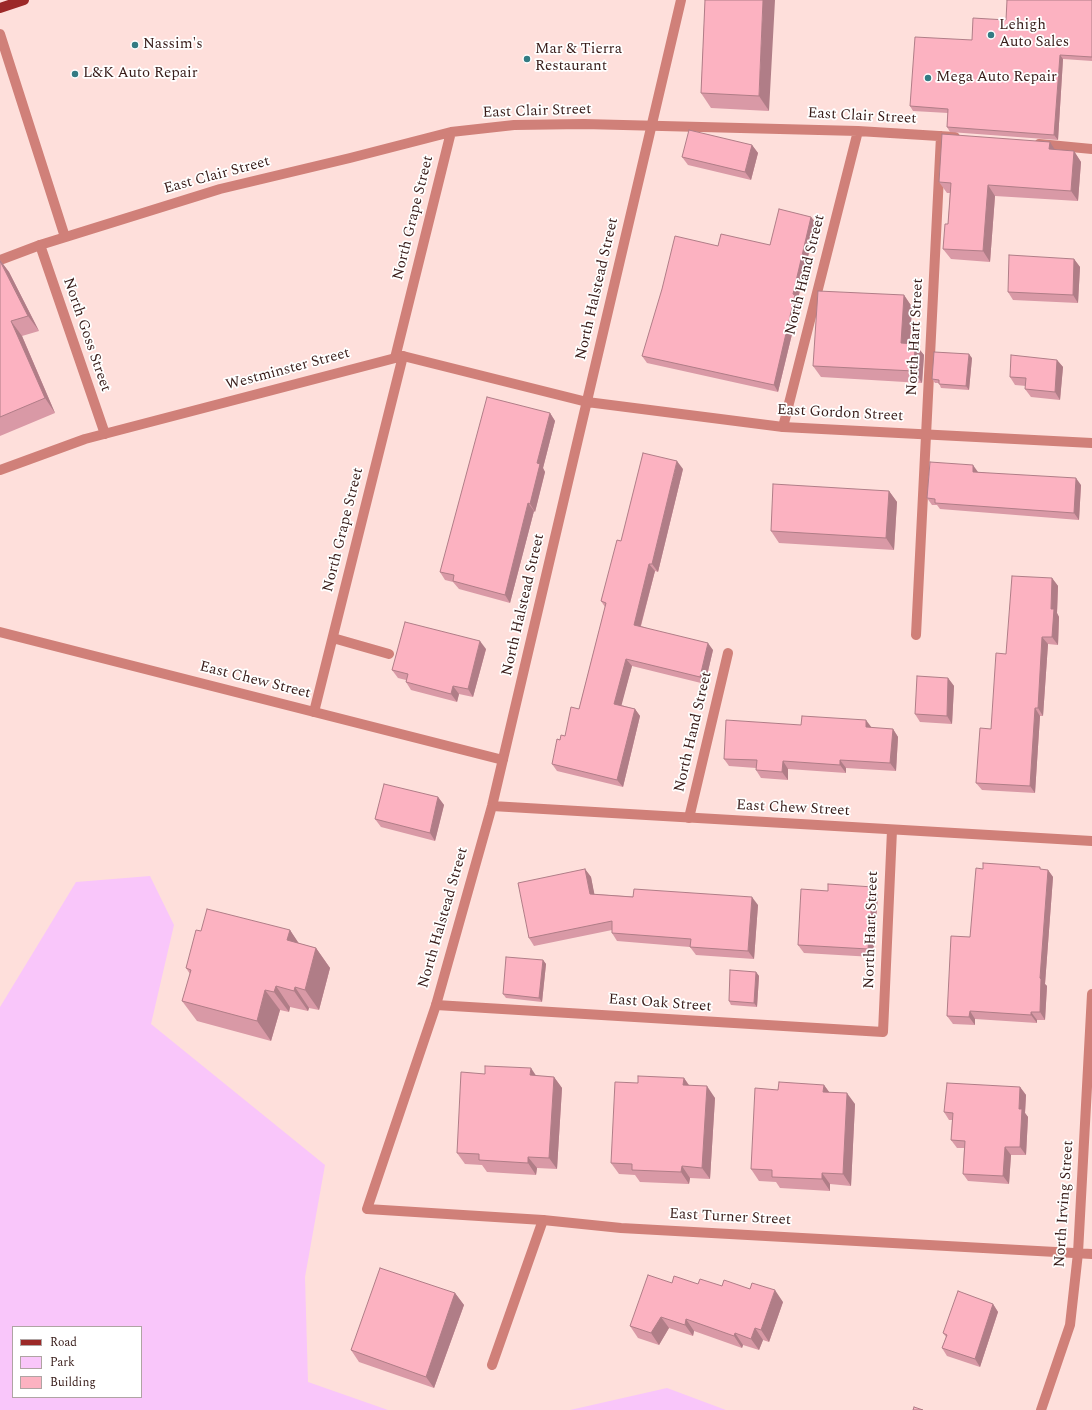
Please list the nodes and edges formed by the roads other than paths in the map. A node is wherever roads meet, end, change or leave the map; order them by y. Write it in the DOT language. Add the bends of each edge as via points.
graph roads {
  1 [pos="24,0"];
  2 [pos="681,0"];
  3 [pos="0,8"];
  4 [pos="0,34"];
  5 [pos="652,125"];
  6 [pos="858,131"];
  7 [pos="451,132"];
  8 [pos="941,136"];
  9 [pos="964,138"];
  10 [pos="1028,143"];
  11 [pos="1092,149"];
  12 [pos="65,237"];
  13 [pos="40,245"];
  14 [pos="0,260"];
  15 [pos="399,357"];
  16 [pos="586,402"];
  17 [pos="783,427"];
  18 [pos="105,434"];
  19 [pos="926,434"];
  20 [pos="1092,443"];
  21 [pos="0,470"];
  22 [pos="0,632"];
  23 [pos="916,635"];
  24 [pos="333,638"];
  25 [pos="728,653"];
  26 [pos="389,654"];
  27 [pos="314,712"];
  28 [pos="503,760"];
  29 [pos="492,806"];
  30 [pos="688,818"];
  31 [pos="892,830"];
  32 [pos="1092,841"];
  33 [pos="1092,994"];
  34 [pos="436,1005"];
  35 [pos="883,1032"];
  36 [pos="367,1209"];
  37 [pos="543,1220"];
  38 [pos="1078,1253"];
  39 [pos="1092,1254"];
  40 [pos="492,1365"];
  41 [pos="1041,1410"];
  1 -- 3 [label="main road"];
  2 -- 5 [label="street, North Halstead Street"];
  4 -- 12 [label="street"];
  5 -- 6 [label="street, East Clair Street"];
  5 -- 7 [label="street, East Clair Street" via="552,124"];
  5 -- 16 [label="street, North Halstead Street"];
  6 -- 8 [label="street, East Clair Street"];
  6 -- 17 [label="street, North Hand Street"];
  7 -- 12 [label="street, East Clair Street" via="220,189"];
  7 -- 15 [label="street, North Grape Street"];
  8 -- 9 [label="street, East Clair Street"];
  8 -- 19 [label="street, North Hart Street"];
  10 -- 11 [label="street"];
  12 -- 13 [label="street, East Clair Street"];
  13 -- 14 [label="street, East Clair Street"];
  13 -- 18 [label="street, North Goss Street"];
  15 -- 16 [label="street, Westminster Street"];
  15 -- 18 [label="street, Westminster Street"];
  15 -- 24 [label="street, North Grape Street"];
  16 -- 17 [label="street, East Gordon Street"];
  16 -- 28 [label="street, North Halstead Street"];
  17 -- 19 [label="street, East Gordon Street"];
  18 -- 21 [label="street, Westminster Street"];
  19 -- 20 [label="street, East Gordon Street"];
  19 -- 23 [label="street, North Hart Street"];
  22 -- 27 [label="street, East Chew Street"];
  24 -- 26 [label="street"];
  24 -- 27 [label="street, North Grape Street"];
  25 -- 30 [label="street, North Hand Street"];
  27 -- 28 [label="street, East Chew Street"];
  28 -- 29 [label="street, North Halstead Street"];
  29 -- 30 [label="street, East Chew Street"];
  29 -- 34 [label="street, North Halstead Street"];
  30 -- 31 [label="street, East Chew Street"];
  31 -- 32 [label="street, East Chew Street"];
  31 -- 35 [label="street, North Hart Street"];
  33 -- 38 [label="street, North Irving Street"];
  34 -- 35 [label="street, East Oak Street"];
  34 -- 36 [label="street, North Halstead Street"];
  36 -- 37 [label="street, East Turner Street"];
  37 -- 38 [label="street, East Turner Street" via="621,1228"];
  37 -- 40 [label="street"];
  38 -- 39 [label="street, East Turner Street"];
  38 -- 41 [label="street, North Irving Street" via="1070,1325"];
}
